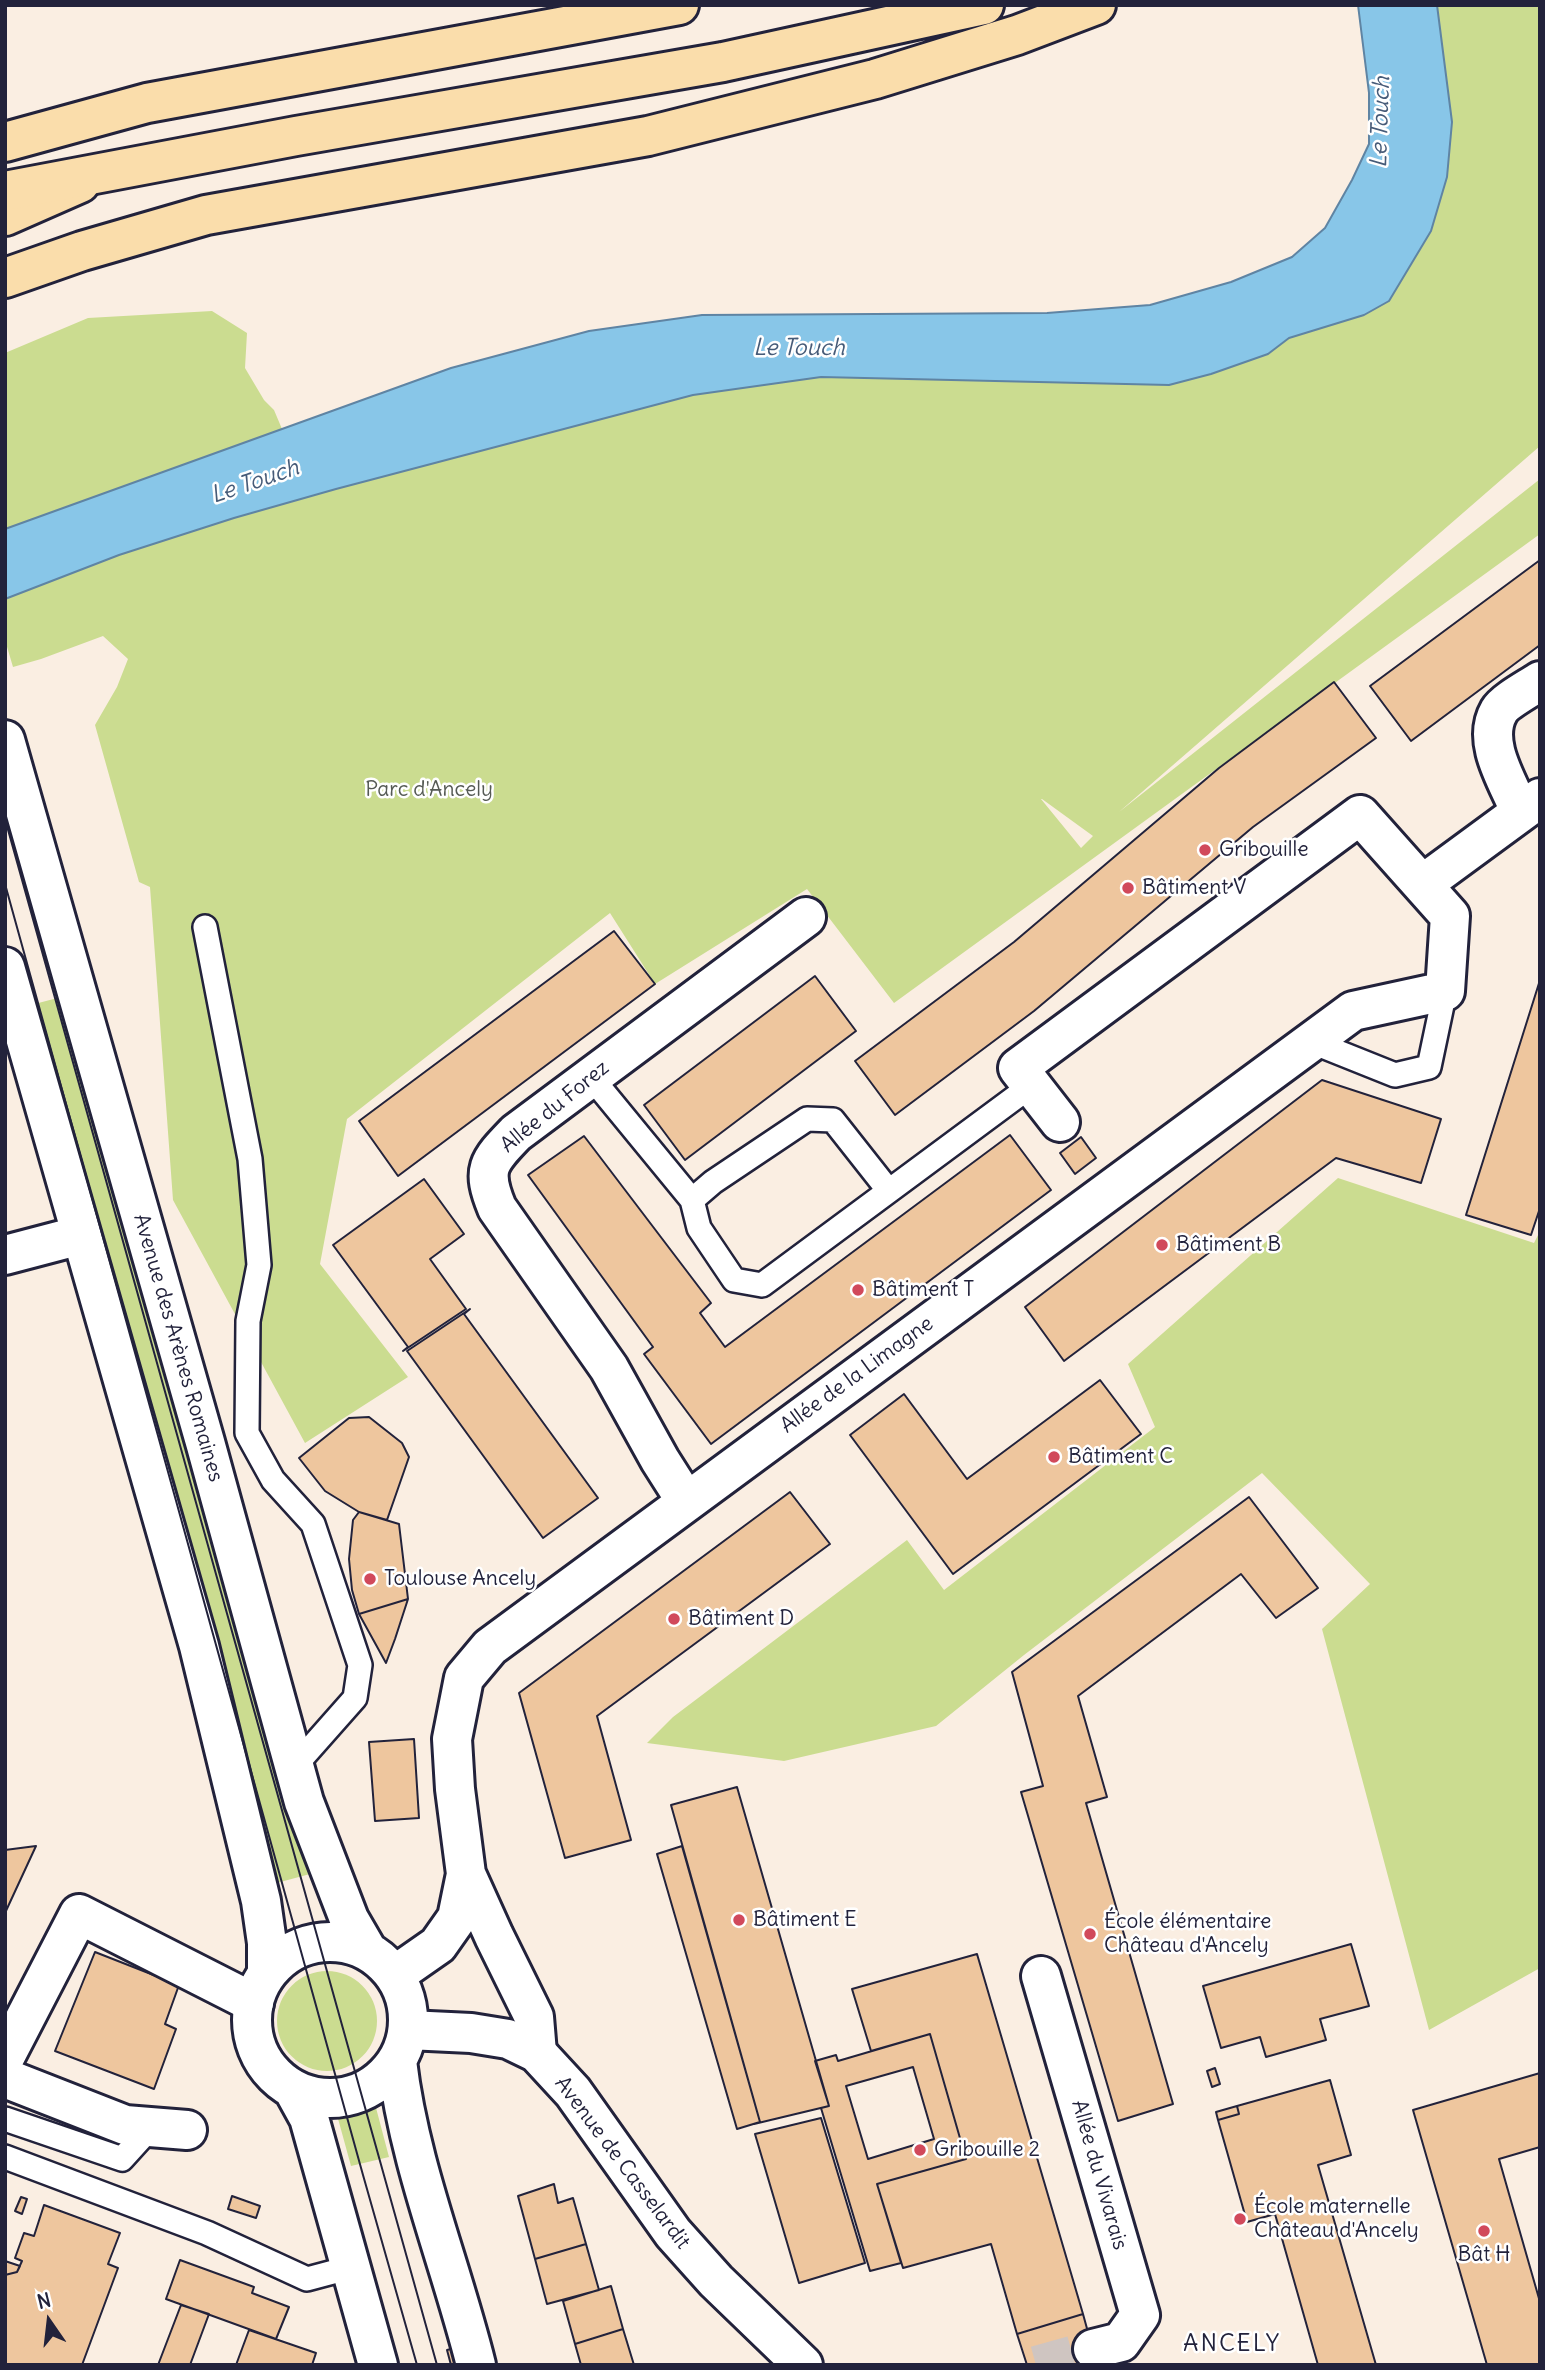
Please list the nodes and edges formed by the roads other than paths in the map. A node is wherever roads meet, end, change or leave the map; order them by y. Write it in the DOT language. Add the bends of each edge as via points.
graph roads {
  1 [pos="679,5"];
  2 [pos="984,5"];
  3 [pos="1096,5"];
  4 [pos="5,142"];
  5 [pos="94,176"];
  6 [pos="5,191"];
  7 [pos="5,216"];
  8 [pos="5,278"];
  9 [pos="1540,681"];
  10 [pos="8,749"];
  11 [pos="1530,804"];
  12 [pos="1423,884"];
  13 [pos="806,917"];
  14 [pos="205,927"];
  15 [pos="5,967"];
  16 [pos="1445,991"];
  17 [pos="1310,1041"];
  18 [pos="591,1076"];
  19 [pos="1031,1085"];
  20 [pos="1060,1122"];
  21 [pos="889,1191"];
  22 [pos="692,1200"];
  23 [pos="81,1235"];
  24 [pos="5,1255"];
  25 [pos="247,1433"];
  26 [pos="205,1442"];
  27 [pos="686,1501"];
  28 [pos="294,1767"];
  29 [pos="466,1874"];
  30 [pos="367,1950"];
  31 [pos="395,1975"];
  32 [pos="1041,1976"];
  33 [pos="261,1988"];
  34 [pos="402,2046"];
  35 [pos="537,2053"];
  36 [pos="5,2057"];
  37 [pos="5,2078"];
  38 [pos="293,2089"];
  39 [pos="5,2119"];
  40 [pos="169,2128"];
  41 [pos="5,2157"];
  42 [pos="352,2267"];
  43 [pos="1093,2349"];
  44 [pos="378,2365"];
  45 [pos="476,2365"];
  46 [pos="803,2365"];
  1 -- 4 [label="highway" via="147,103"];
  2 -- 5 [label="highway" via="723,62"];
  3 -- 8 [label="highway" via="1017,35 861,83 648,136 206,215"];
  5 -- 6 [label="highway"];
  5 -- 7 [label="highway"];
  9 -- 11 [label="street" via="1500,708 1492,731 1495,751"];
  10 -- 26 [label="street, Avenue des Arènes Romaines"];
  11 -- 12 [label="street"];
  12 -- 16 [label="street" via="1451,916"];
  12 -- 19 [label="street" via="1360,816 1018,1068"];
  13 -- 18 [label="street, Allée du Forez"];
  14 -- 25 [label="lane" via="250,1158 259,1265 248,1321"];
  15 -- 23 [label="street"];
  16 -- 17 [label="street, Allée de la Limagne" via="1353,1011"];
  16 -- 17 [label="lane" via="1429,1067 1395,1075"];
  17 -- 27 [label="street, Allée de la Limagne"];
  18 -- 22 [label="lane"];
  18 -- 27 [label="street, Allée du Forez" via="497,1153 487,1173 489,1190 609,1368"];
  19 -- 20 [label="street"];
  19 -- 21 [label="lane"];
  21 -- 22 [label="lane" via="833,1120 807,1119"];
  21 -- 22 [label="lane" via="762,1285 734,1280 699,1228"];
  23 -- 24 [label="street"];
  23 -- 33 [label="street" via="199,1646 261,1901 267,1943"];
  25 -- 26 [label="lane"];
  25 -- 28 [label="lane" via="272,1480 313,1524 360,1665 355,1698"];
  26 -- 28 [label="street, Avenue des Arènes Romaines"];
  27 -- 29 [label="street, Allée de la Limagne" via="490,1647 464,1678 452,1739"];
  28 -- 30 [label="street, Avenue des Arènes Romaines" via="349,1919"];
  29 -- 31 [label="street, Allée de la Limagne" via="457,1918 438,1945"];
  29 -- 35 [label="street" via="534,2017"];
  30 -- 31 [label="street"];
  30 -- 33 [label="street" via="344,1942 300,1947 282,1957"];
  31 -- 34 [label="street" via="409,2011"];
  32 -- 43 [label="street, Allée du Vivarais" via="1140,2315 1121,2342"];
  33 -- 36 [label="street" via="79,1914"];
  33 -- 38 [label="street" via="251,2015 253,2038 275,2076"];
  34 -- 35 [label="street, Avenue de Casselardit" via="471,2033 508,2039"];
  34 -- 38 [label="street" via="382,2079 362,2092 341,2098 316,2097"];
  34 -- 45 [label="street" via="400,2090 410,2134"];
  35 -- 46 [label="street, Avenue de Casselardit" via="573,2092 673,2233"];
  37 -- 40 [label="street" via="125,2125"];
  38 -- 42 [label="street" via="309,2118"];
  39 -- 40 [label="lane" via="122,2159"];
  41 -- 42 [label="lane" via="207,2233 307,2279"];
  42 -- 44 [label="street"];
}
